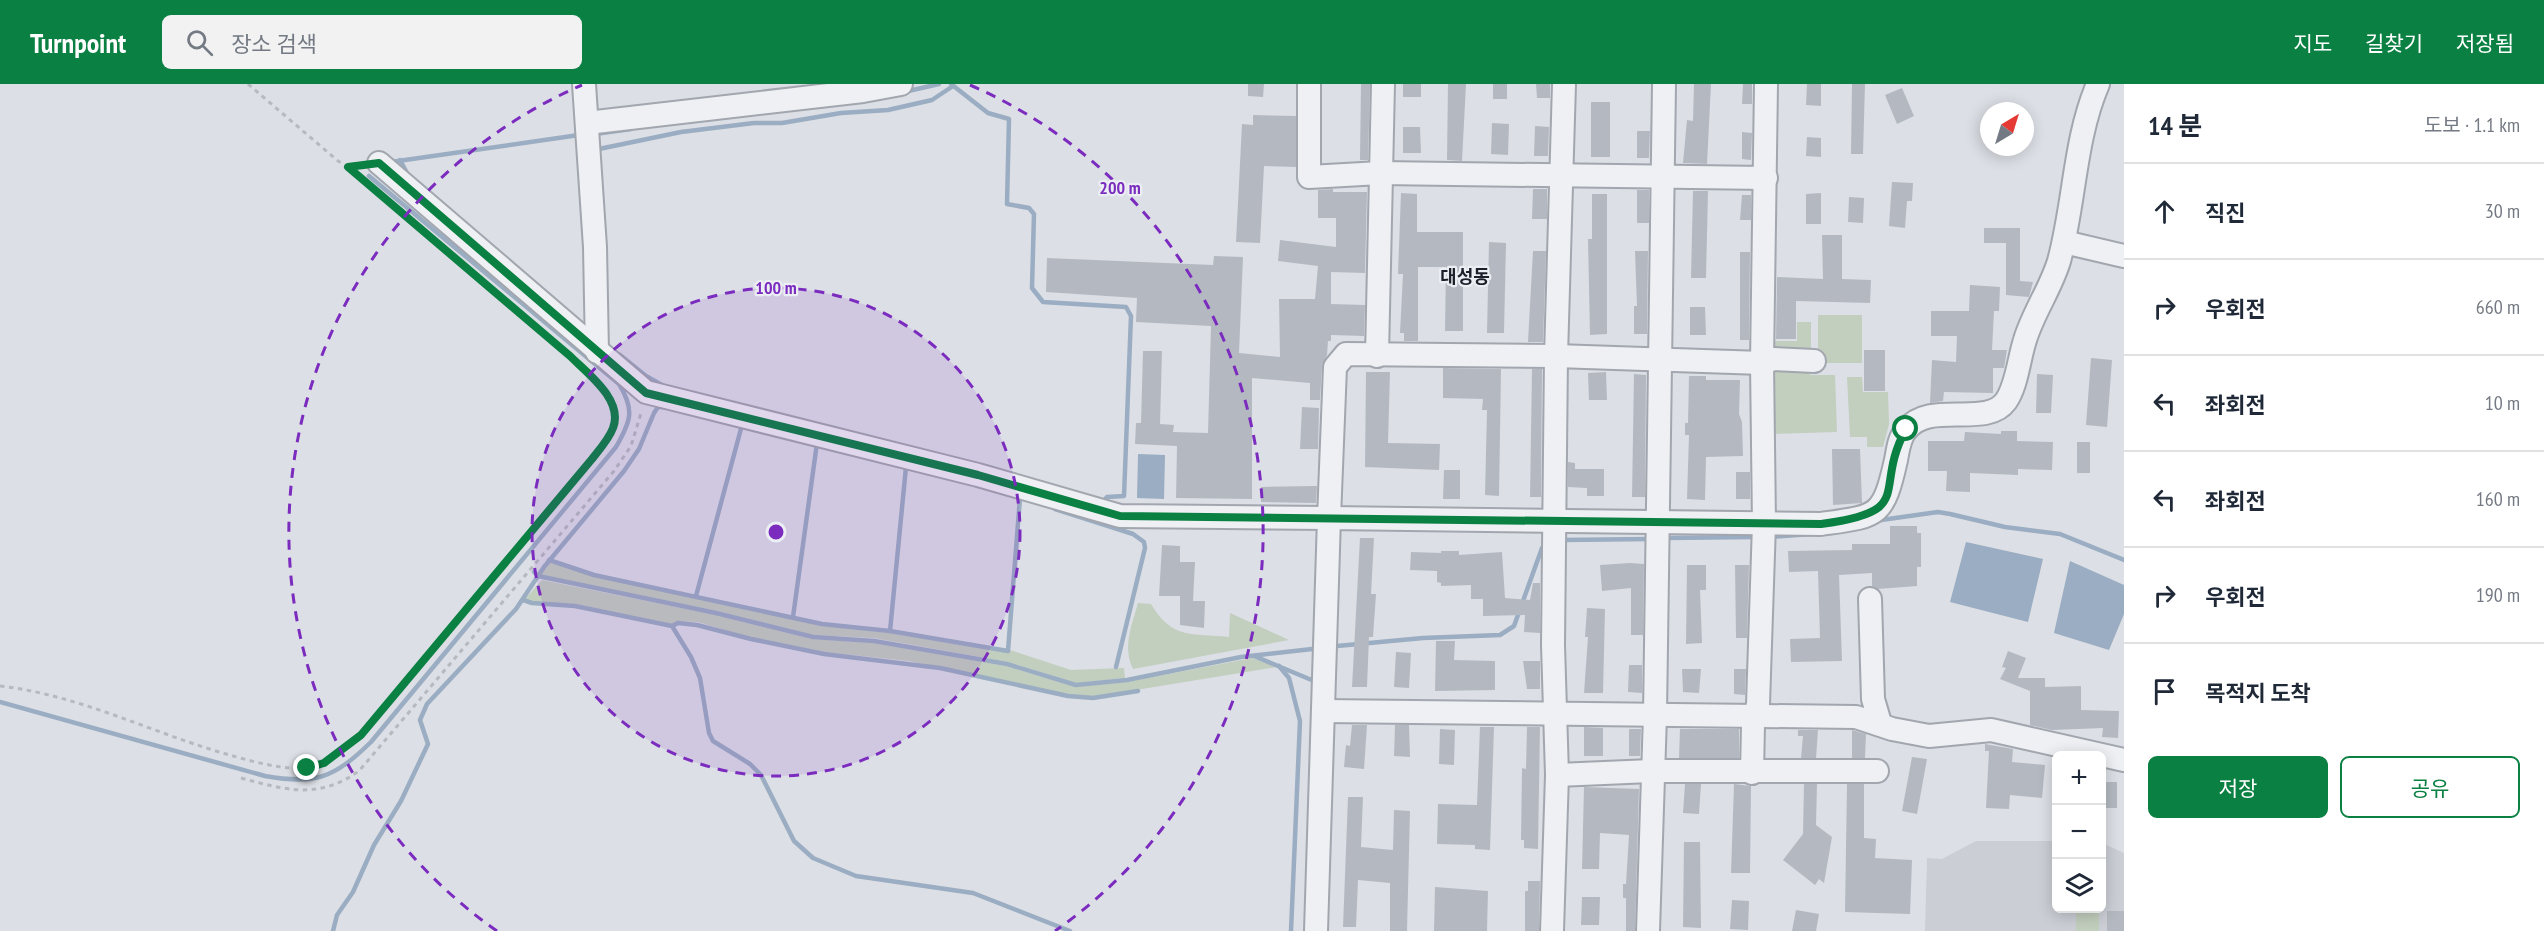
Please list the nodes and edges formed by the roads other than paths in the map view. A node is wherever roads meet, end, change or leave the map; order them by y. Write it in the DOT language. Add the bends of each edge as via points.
graph roads {
  1 [pos="584,84"];
  2 [pos="901,84"];
  3 [pos="1309,84"];
  4 [pos="1383,84"];
  5 [pos="1564,84"];
  6 [pos="1664,84"];
  7 [pos="1766,84"];
  8 [pos="2098,84"];
  9 [pos="587,123"];
  10 [pos="379,163"];
  11 [pos="1380,173"];
  12 [pos="1561,176"];
  13 [pos="1663,177"];
  14 [pos="1766,178"];
  15 [pos="2064,242"];
  16 [pos="2124,256"];
  17 [pos="597,352"];
  18 [pos="1377,356"];
  19 [pos="1556,356"];
  20 [pos="1658,358"];
  21 [pos="1814,361"];
  22 [pos="1762,363"];
  23 [pos="1329,519"];
  24 [pos="1555,532"];
  25 [pos="1763,532"];
  26 [pos="1656,533"];
  27 [pos="1870,600"];
  28 [pos="1324,711"];
  29 [pos="1554,714"];
  30 [pos="1654,716"];
  31 [pos="1755,717"];
  32 [pos="1880,723"];
  33 [pos="2124,760"];
  34 [pos="1651,771"];
  35 [pos="1877,771"];
  36 [pos="1752,773"];
  37 [pos="1557,774"];
  38 [pos="1317,931"];
  39 [pos="1552,931"];
  40 [pos="1648,931"];
  1 -- 9 [label="street"];
  2 -- 9 [label="street"];
  3 -- 11 [label="street" via="1309,177"];
  4 -- 11 [label="street"];
  5 -- 12 [label="street"];
  6 -- 13 [label="street"];
  7 -- 14 [label="street"];
  8 -- 15 [label="street" via="2080,140"];
  9 -- 17 [label="street"];
  10 -- 17 [label="street"];
  11 -- 12 [label="street"];
  11 -- 18 [label="street"];
  12 -- 13 [label="street"];
  12 -- 19 [label="street"];
  13 -- 14 [label="street"];
  13 -- 20 [label="street"];
  14 -- 22 [label="street"];
  15 -- 16 [label="street"];
  15 -- 25 [label="street" via="2025,337 2008,399 2000,408 1991,412 1930,415 1906,429 1889,494 1873,513 1856,519"];
  17 -- 23 [label="street" via="646,393 978,475 1120,516"];
  18 -- 19 [label="street"];
  18 -- 23 [label="street" via="1346,354 1335,367"];
  19 -- 20 [label="street"];
  19 -- 24 [label="street"];
  20 -- 22 [label="street"];
  20 -- 26 [label="street"];
  21 -- 22 [label="street" via="1774,359"];
  22 -- 25 [label="street"];
  23 -- 24 [label="street"];
  23 -- 28 [label="street"];
  24 -- 26 [label="street"];
  24 -- 29 [label="street"];
  25 -- 26 [label="street"];
  25 -- 31 [label="street"];
  26 -- 30 [label="street"];
  27 -- 32 [label="street" via="1874,699"];
  28 -- 29 [label="street"];
  28 -- 38 [label="street"];
  29 -- 30 [label="street"];
  29 -- 37 [label="street"];
  30 -- 31 [label="street"];
  30 -- 34 [label="street"];
  31 -- 32 [label="street" via="1856,717"];
  31 -- 36 [label="street"];
  32 -- 33 [label="street" via="1929,736 1991,730"];
  34 -- 36 [label="street"];
  34 -- 37 [label="street"];
  34 -- 40 [label="street"];
  35 -- 36 [label="street"];
  37 -- 39 [label="street"];
}
